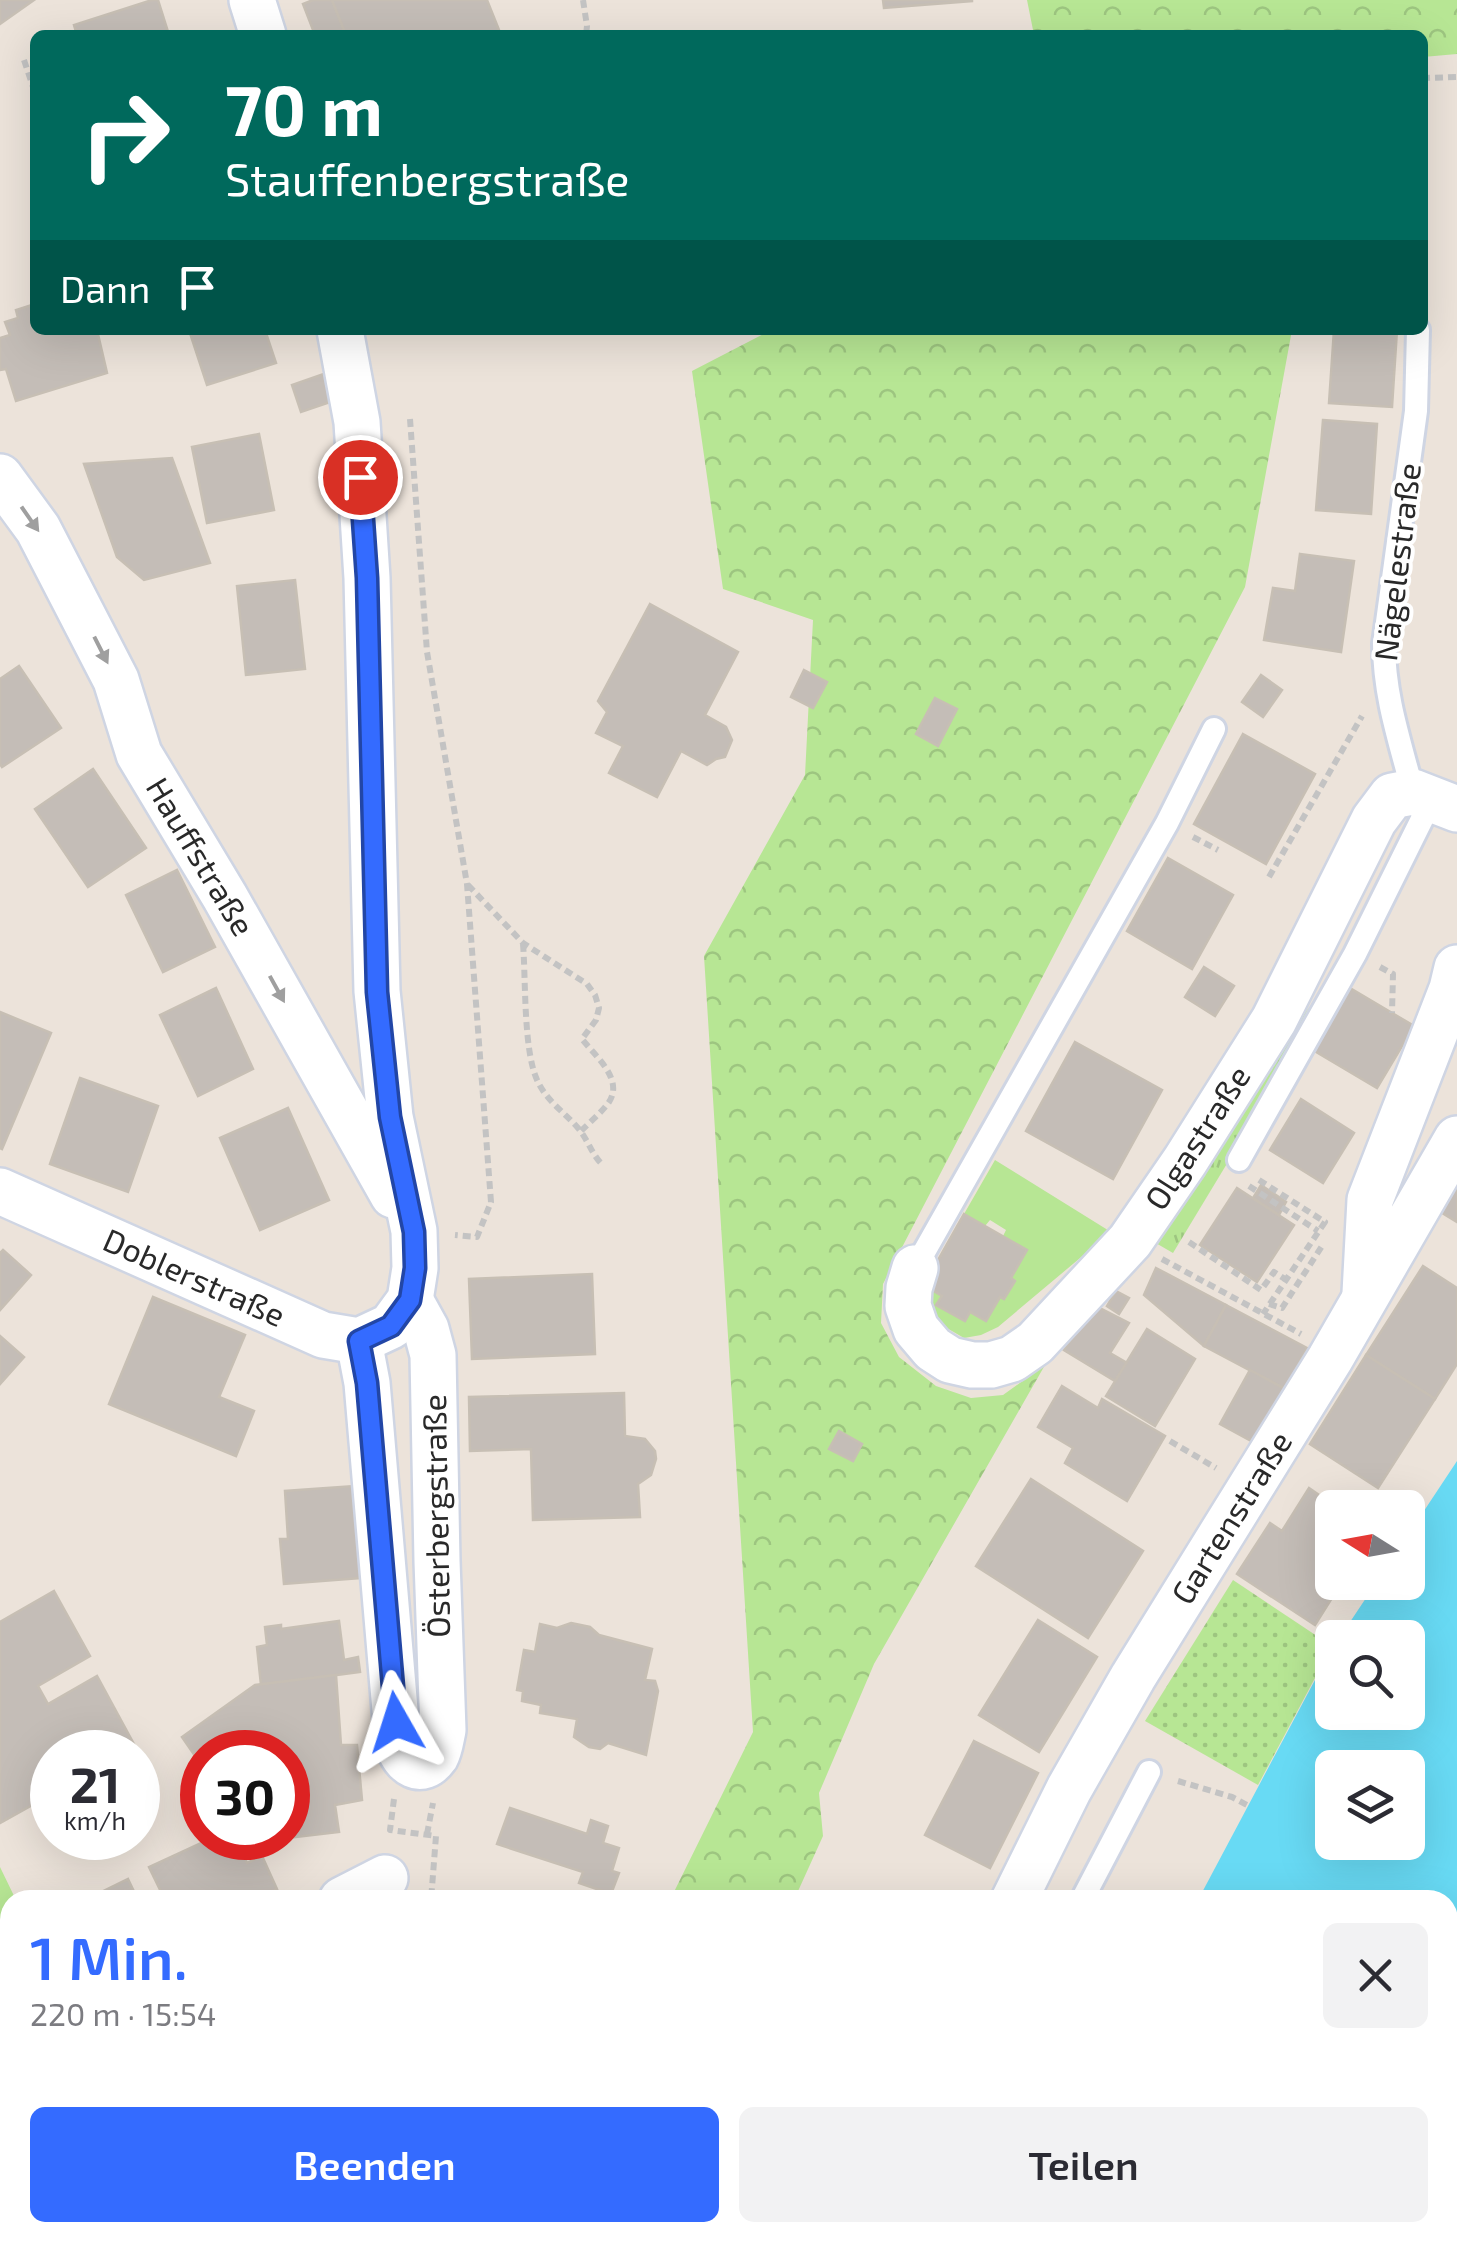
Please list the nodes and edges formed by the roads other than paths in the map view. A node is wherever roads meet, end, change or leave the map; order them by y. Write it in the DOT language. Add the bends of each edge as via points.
graph roads {
  1 [pos="252,0"];
  2 [pos="261,30"];
  3 [pos="341,335"];
  4 [pos="1418,335"];
  5 [pos="0,477"];
  6 [pos="1214,729"];
  7 [pos="1434,800"];
  8 [pos="1457,968"];
  9 [pos="1457,1139"];
  10 [pos="1244,1168"];
  11 [pos="0,1192"];
  12 [pos="414,1232"];
  13 [pos="915,1268"];
  14 [pos="1364,1300"];
  15 [pos="387,1322"];
  16 [pos="1148,1772"];
  17 [pos="385,1878"];
  18 [pos="362,1890"];
  19 [pos="1019,1890"];
  20 [pos="1087,1890"];
  1 -- 2 [label="street"];
  3 -- 12 [label="street" via="357,422 367,578 377,992 390,1117"];
  4 -- 7 [label="lane, Nägelestraße" via="1416,411 1384,675"];
  5 -- 12 [label="street, Hauffstraße, one-way" via="38,529 116,680 139,754"];
  6 -- 13 [label="lane"];
  7 -- 10 [label="lane"];
  7 -- 13 [label="street, Olgastraße" via="1392,796 1374,820 1274,1020 1185,1161 1130,1240 1034,1344 991,1364 950,1360 916,1330 908,1306"];
  8 -- 14 [label="street" via="1370,1200"];
  9 -- 14 [label="street, Gartenstraße"];
  11 -- 15 [label="street, Doblerstraße" via="324,1335"];
  12 -- 15 [label="street" via="415,1268"];
  14 -- 19 [label="street, Gartenstraße" via="1124,1692"];
  15 -- 15 [label="street, Österbergstraße" via="367,1383 398,1745 415,1766 433,1760 442,1730 433,1354 426,1329"];
  16 -- 20 [label="lane"];
  17 -- 18 [label="street"];
}
